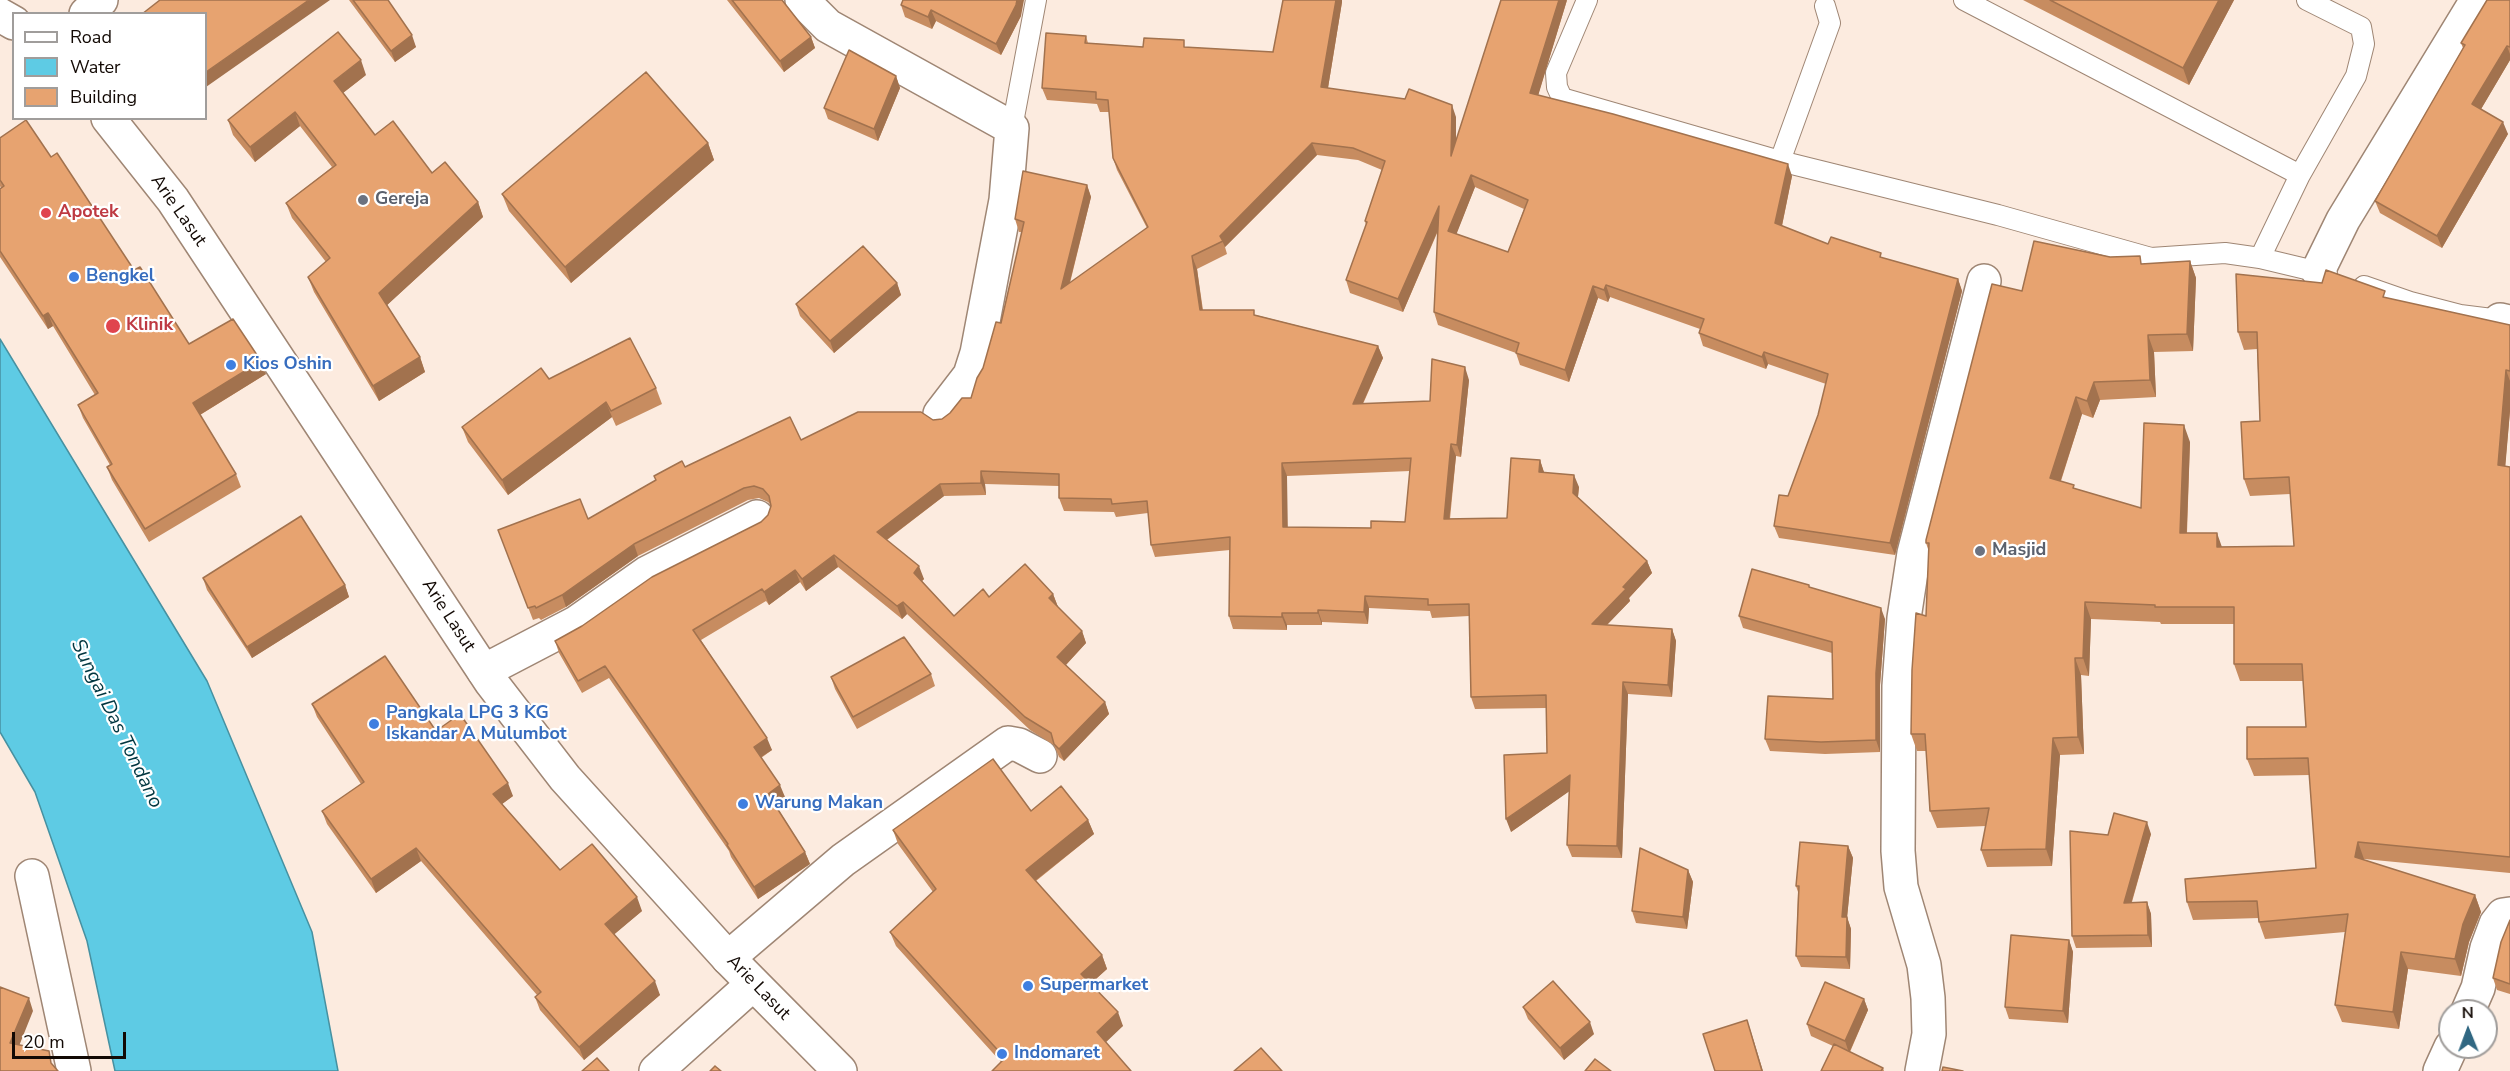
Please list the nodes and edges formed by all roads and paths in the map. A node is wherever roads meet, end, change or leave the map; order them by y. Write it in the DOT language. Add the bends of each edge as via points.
graph roads {
  1 [pos="102,0"];
  2 [pos="802,0"];
  3 [pos="1036,0"];
  4 [pos="1587,0"];
  5 [pos="1964,0"];
  6 [pos="2307,0"];
  7 [pos="2477,0"];
  8 [pos="1825,6"];
  9 [pos="88,12"];
  10 [pos="110,120"];
  11 [pos="1012,128"];
  12 [pos="1780,161"];
  13 [pos="2300,175"];
  14 [pos="2260,258"];
  15 [pos="2318,271"];
  16 [pos="1984,281"];
  17 [pos="2505,321"];
  18 [pos="940,414"];
  19 [pos="758,517"];
  20 [pos="484,671"];
  21 [pos="1040,756"];
  22 [pos="32,876"];
  23 [pos="2510,914"];
  24 [pos="728,958"];
  25 [pos="753,984"];
  26 [pos="2473,999"];
  27 [pos="74,1071"];
  28 [pos="656,1071"];
  29 [pos="840,1071"];
  30 [pos="1922,1071"];
  1 -- 9 [label="street"];
  2 -- 11 [label="street" via="828,26"];
  3 -- 11 [label="lane"];
  4 -- 12 [label="lane" via="1556,73 1562,98"];
  5 -- 13 [label="lane"];
  6 -- 13 [label="lane" via="2361,27 2364,44 2356,76"];
  7 -- 15 [label="street" via="2343,220"];
  8 -- 12 [label="lane" via="1830,23"];
  10 -- 20 [label="street, Arie Lasut" via="173,200"];
  11 -- 18 [label="street" via="1006,200 977,353 970,375"];
  12 -- 14 [label="lane" via="2151,258 2225,253"];
  13 -- 14 [label="lane"];
  14 -- 15 [label="lane"];
  15 -- 17 [label="lane" via="2410,302"];
  16 -- 30 [label="street" via="1914,553 1899,686 1898,851 1901,887 1925,976 1929,1034"];
  19 -- 20 [label="street" via="647,573 576,623"];
  20 -- 24 [label="street, Arie Lasut" via="565,778"];
  21 -- 24 [label="street" via="1008,743 843,860"];
  22 -- 27 [label="street"];
  23 -- 26 [label="street" via="2496,924"];
  24 -- 25 [label="street, Arie Lasut"];
  25 -- 28 [label="street"];
  25 -- 29 [label="street, Arie Lasut"];
}
